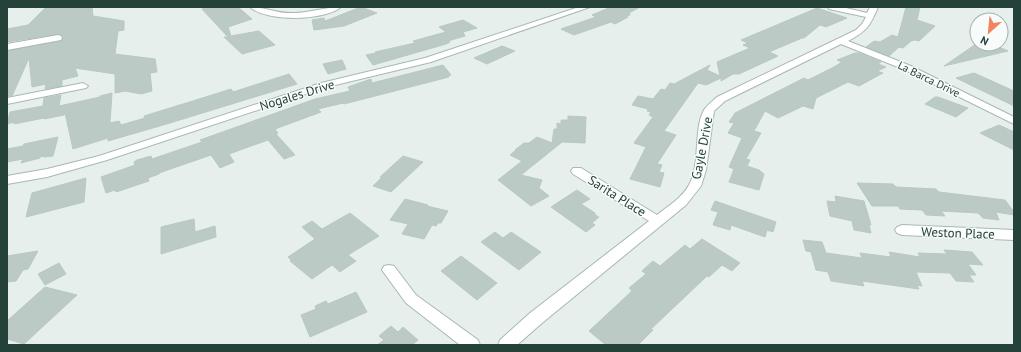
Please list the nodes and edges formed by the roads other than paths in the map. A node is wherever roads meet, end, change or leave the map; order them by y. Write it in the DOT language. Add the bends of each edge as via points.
graph roads {
  1 [pos="254,7"];
  2 [pos="337,7"];
  3 [pos="586,7"];
  4 [pos="832,7"];
  5 [pos="872,11"];
  6 [pos="58,38"];
  7 [pos="841,41"];
  8 [pos="7,47"];
  9 [pos="83,86"];
  10 [pos="7,101"];
  11 [pos="1014,121"];
  12 [pos="577,171"];
  13 [pos="7,180"];
  14 [pos="658,221"];
  15 [pos="902,230"];
  16 [pos="1014,235"];
  17 [pos="389,270"];
  18 [pos="472,345"];
  19 [pos="506,345"];
  1 -- 2 [label="street" via="271,13 292,15"];
  3 -- 13 [label="street, Nogales Drive" via="428,60 324,85 102,158 47,173"];
  4 -- 5 [label="street"];
  5 -- 7 [label="street, Gayle Drive" via="866,25 859,32"];
  6 -- 8 [label="street"];
  7 -- 11 [label="street, La Barca Drive" via="908,68"];
  7 -- 14 [label="street, Gayle Drive" via="720,99 709,110 700,170 695,186 682,202"];
  9 -- 10 [label="street"];
  12 -- 14 [label="street, Sarita Place"];
  14 -- 19 [label="street, Gayle Drive"];
  15 -- 16 [label="street, Weston Place"];
  17 -- 18 [label="street" via="411,299"];
}
